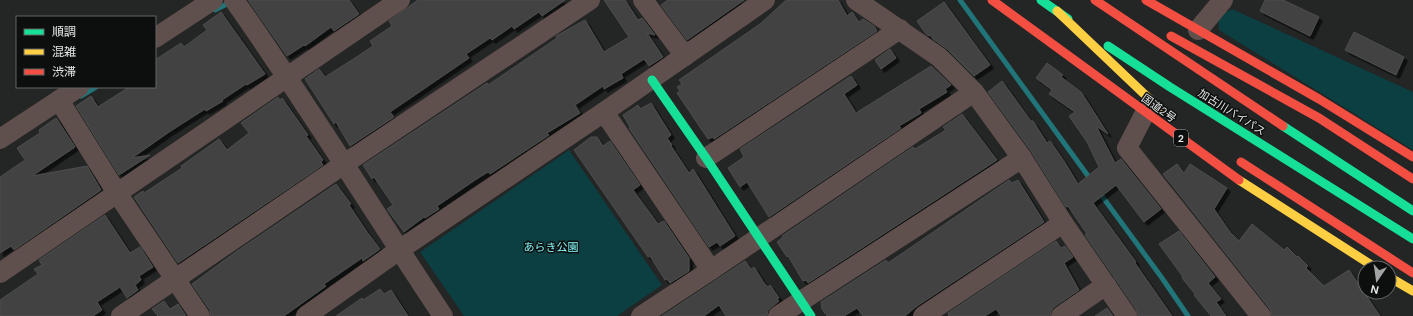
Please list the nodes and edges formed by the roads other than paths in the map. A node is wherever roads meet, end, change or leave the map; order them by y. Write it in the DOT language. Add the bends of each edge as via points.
graph roads {
  1 [pos="213,0"];
  2 [pos="234,0"];
  3 [pos="400,0"];
  4 [pos="590,0"];
  5 [pos="643,0"];
  6 [pos="766,0"];
  7 [pos="856,0"];
  8 [pos="992,0"];
  9 [pos="1041,0"];
  10 [pos="1095,0"];
  11 [pos="1109,0"];
  12 [pos="1146,0"];
  13 [pos="1223,0"];
  14 [pos="1057,11"];
  15 [pos="1129,12"];
  16 [pos="900,29"];
  17 [pos="1198,30"];
  18 [pos="1162,31"];
  19 [pos="156,37"];
  20 [pos="685,56"];
  21 [pos="287,77"];
  22 [pos="652,80"];
  23 [pos="77,88"];
  24 [pos="974,92"];
  25 [pos="59,100"];
  26 [pos="604,112"];
  27 [pos="1145,113"];
  28 [pos="1166,114"];
  29 [pos="0,138"];
  30 [pos="1233,157"];
  31 [pos="1413,157"];
  32 [pos="706,158"];
  33 [pos="1022,158"];
  34 [pos="344,164"];
  35 [pos="1413,178"];
  36 [pos="117,192"];
  37 [pos="1413,211"];
  38 [pos="1063,223"];
  39 [pos="758,238"];
  40 [pos="1413,239"];
  41 [pos="399,250"];
  42 [pos="1364,260"];
  43 [pos="711,270"];
  44 [pos="0,273"];
  45 [pos="1413,273"];
  46 [pos="175,279"];
  47 [pos="1397,282"];
  48 [pos="1106,285"];
  49 [pos="1413,292"];
  50 [pos="805,308"];
  51 [pos="1251,312"];
  52 [pos="121,316"];
  53 [pos="200,316"];
  54 [pos="306,316"];
  55 [pos="443,316"];
  56 [pos="641,316"];
  57 [pos="778,316"];
  58 [pos="923,316"];
  59 [pos="1061,316"];
  60 [pos="1127,316"];
  1 -- 19 [label="street"];
  2 -- 21 [label="street"];
  3 -- 21 [label="street"];
  4 -- 34 [label="street"];
  5 -- 20 [label="street"];
  6 -- 20 [label="street"];
  7 -- 16 [label="street"];
  8 -- 27 [label="main road, 国道2号 / 2"];
  9 -- 14 [label="main road, 加古川バイパス"];
  10 -- 37 [label="main road, 加古川バイパス"];
  11 -- 15 [label="main road"];
  12 -- 17 [label="main road"];
  13 -- 17 [label="street"];
  14 -- 28 [label="main road"];
  14 -- 40 [label="main road, 加古川バイパス" via="1170,87"];
  16 -- 24 [label="street" via="939,57"];
  16 -- 32 [label="street"];
  17 -- 31 [label="main road" via="1319,99"];
  18 -- 35 [label="main road" via="1319,118"];
  20 -- 22 [label="street"];
  21 -- 34 [label="street"];
  21 -- 36 [label="street"];
  22 -- 26 [label="street"];
  22 -- 32 [label="main road"];
  23 -- 25 [label="street"];
  24 -- 33 [label="street"];
  24 -- 39 [label="street"];
  25 -- 29 [label="street"];
  25 -- 36 [label="street"];
  26 -- 41 [label="street"];
  26 -- 43 [label="street"];
  27 -- 42 [label="main road, 国道2号 / 2" via="1227,172"];
  27 -- 51 [label="street" via="1127,148"];
  30 -- 45 [label="main road"];
  32 -- 39 [label="main road"];
  33 -- 38 [label="street"];
  33 -- 50 [label="street"];
  34 -- 41 [label="street"];
  34 -- 46 [label="street"];
  36 -- 44 [label="street"];
  36 -- 46 [label="street"];
  38 -- 48 [label="street"];
  38 -- 58 [label="street"];
  39 -- 43 [label="street"];
  39 -- 50 [label="main road"];
  41 -- 54 [label="street"];
  41 -- 55 [label="street"];
  43 -- 56 [label="street"];
  46 -- 52 [label="street"];
  46 -- 53 [label="street"];
  47 -- 49 [label="main road"];
  48 -- 59 [label="street"];
  48 -- 60 [label="street"];
  50 -- 57 [label="street"];
}
